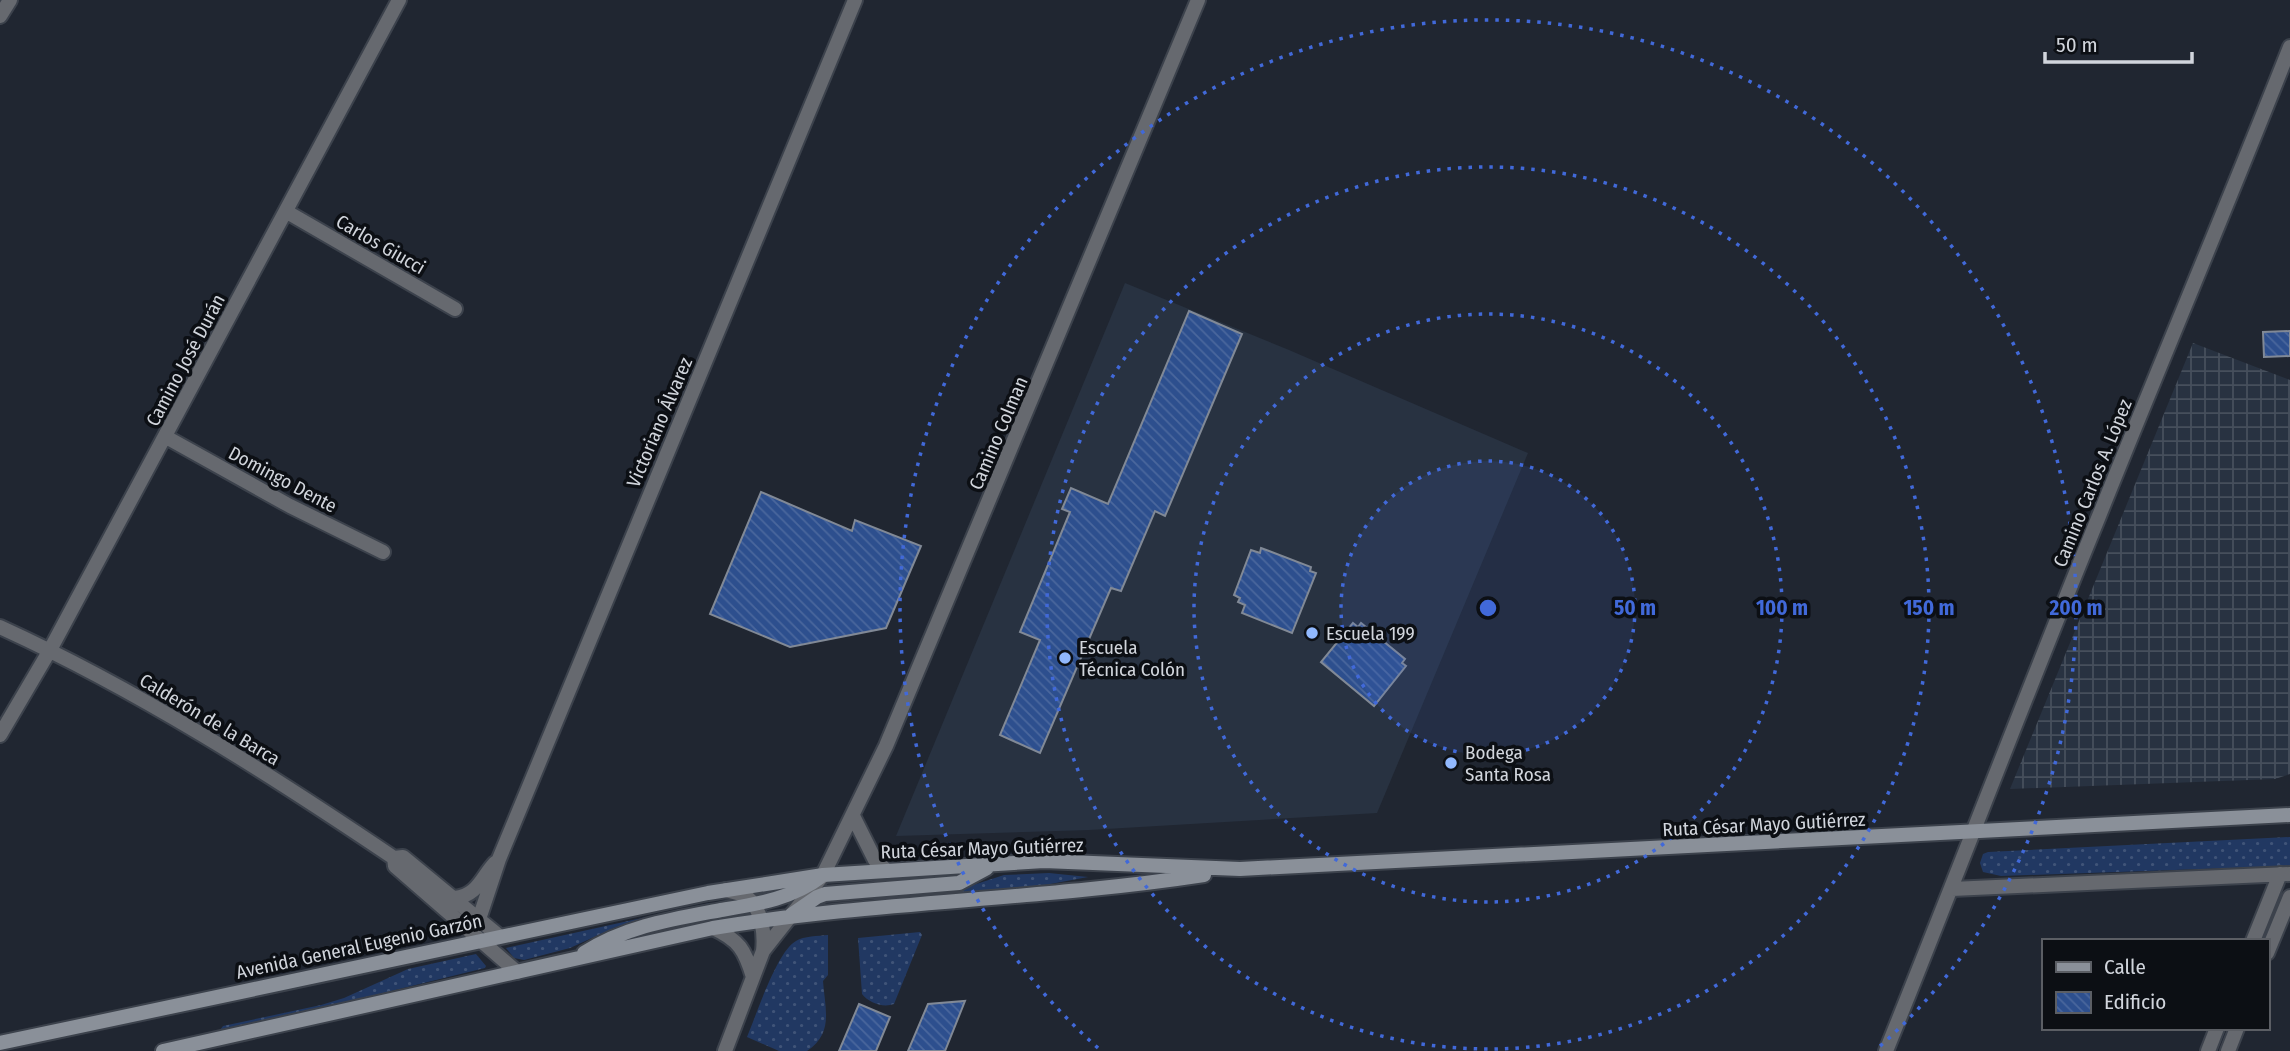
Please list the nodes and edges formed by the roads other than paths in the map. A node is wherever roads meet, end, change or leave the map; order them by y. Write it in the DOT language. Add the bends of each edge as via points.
graph roads {
  1 [pos="10,0"];
  2 [pos="399,0"];
  3 [pos="855,0"];
  4 [pos="1198,0"];
  5 [pos="0,16"];
  6 [pos="2290,47"];
  7 [pos="287,212"];
  8 [pos="455,309"];
  9 [pos="166,437"];
  10 [pos="383,552"];
  11 [pos="0,627"];
  12 [pos="50,650"];
  13 [pos="0,735"];
  14 [pos="2290,815"];
  15 [pos="853,816"];
  16 [pos="1973,832"];
  17 [pos="394,858"];
  18 [pos="499,859"];
  19 [pos="995,864"];
  20 [pos="1240,869"];
  21 [pos="887,871"];
  22 [pos="2285,874"];
  23 [pos="823,875"];
  24 [pos="1952,889"];
  25 [pos="726,890"];
  26 [pos="825,894"];
  27 [pos="2290,897"];
  28 [pos="455,898"];
  29 [pos="753,904"];
  30 [pos="833,912"];
  31 [pos="791,915"];
  32 [pos="479,919"];
  33 [pos="761,920"];
  34 [pos="713,928"];
  35 [pos="499,936"];
  36 [pos="2254,939"];
  37 [pos="482,940"];
  38 [pos="2269,948"];
  39 [pos="763,951"];
  40 [pos="574,960"];
  41 [pos="517,972"];
  42 [pos="753,977"];
  43 [pos="2216,1030"];
  44 [pos="2236,1030"];
  45 [pos="0,1043"];
  46 [pos="163,1051"];
  47 [pos="725,1051"];
  48 [pos="1886,1051"];
  49 [pos="2208,1051"];
  50 [pos="2228,1051"];
  1 -- 5 [label="street"];
  2 -- 7 [label="street, Camino José Durán"];
  3 -- 18 [label="street, Victoriano Álvarez"];
  4 -- 15 [label="street, Camino Colman" via="984,517"];
  6 -- 16 [label="street, Camino Carlos A. López"];
  7 -- 8 [label="street, Carlos Giucci"];
  7 -- 9 [label="street, Camino José Durán"];
  9 -- 10 [label="street, Domingo Dente"];
  9 -- 12 [label="street, Camino José Durán"];
  11 -- 12 [label="street, Calderón de la Barca"];
  12 -- 13 [label="street, Camino José Durán"];
  12 -- 17 [label="street, Calderón de la Barca" via="172,717"];
  14 -- 16 [label="main road, Ruta César Mayo Gutiérrez"];
  15 -- 21 [label="street" via="875,860"];
  15 -- 23 [label="street, Camino Colman"];
  16 -- 20 [label="main road, Ruta César Mayo Gutiérrez"];
  16 -- 24 [label="street, Camino Carlos A. López"];
  17 -- 28 [label="street, Calderón de la Barca" via="403,857"];
  17 -- 37 [label="street, Calderón de la Barca" via="395,866"];
  18 -- 28 [label="street, Victoriano Álvarez" via="474,892"];
  18 -- 32 [label="street, Victoriano Álvarez"];
  19 -- 20 [label="main road, Ruta César Mayo Gutiérrez" via="1044,861"];
  19 -- 21 [label="main road, Ruta César Mayo Gutiérrez"];
  19 -- 26 [label="main road" via="959,883"];
  20 -- 30 [label="main road, Ruta César Mayo Gutiérrez" via="1139,885"];
  21 -- 23 [label="main road, Ruta César Mayo Gutiérrez"];
  22 -- 24 [label="street"];
  22 -- 36 [label="street"];
  23 -- 25 [label="main road, Ruta César Mayo Gutiérrez"];
  23 -- 26 [label="street"];
  23 -- 29 [label="main road" via="807,888"];
  23 -- 31 [label="street, Camino Colman"];
  24 -- 48 [label="street, Camino Carlos A. López"];
  25 -- 29 [label="street" via="742,894"];
  25 -- 35 [label="main road, Avenida General Eugenio Garzón"];
  26 -- 30 [label="street"];
  26 -- 31 [label="main road"];
  27 -- 38 [label="street"];
  28 -- 32 [label="street, Calderón de la Barca"];
  29 -- 33 [label="street, Camino Colman"];
  29 -- 40 [label="main road" via="631,929"];
  30 -- 31 [label="main road, Ruta César Mayo Gutiérrez"];
  31 -- 33 [label="main road, Ruta César Mayo Gutiérrez"];
  31 -- 39 [label="street, Camino Colman"];
  32 -- 35 [label="street, Calderón de la Barca"];
  33 -- 34 [label="main road"];
  33 -- 39 [label="street, Camino Colman"];
  34 -- 40 [label="main road"];
  34 -- 42 [label="street" via="738,943"];
  35 -- 37 [label="main road, Avenida General Eugenio Garzón"];
  37 -- 41 [label="street, Calderón de la Barca"];
  37 -- 45 [label="main road, Avenida General Eugenio Garzón"];
  39 -- 42 [label="street, Camino Colman"];
  40 -- 41 [label="main road"];
  41 -- 46 [label="main road"];
  42 -- 47 [label="street, Camino Colman"];
  43 -- 49 [label="street"];
  44 -- 50 [label="street"];
}
